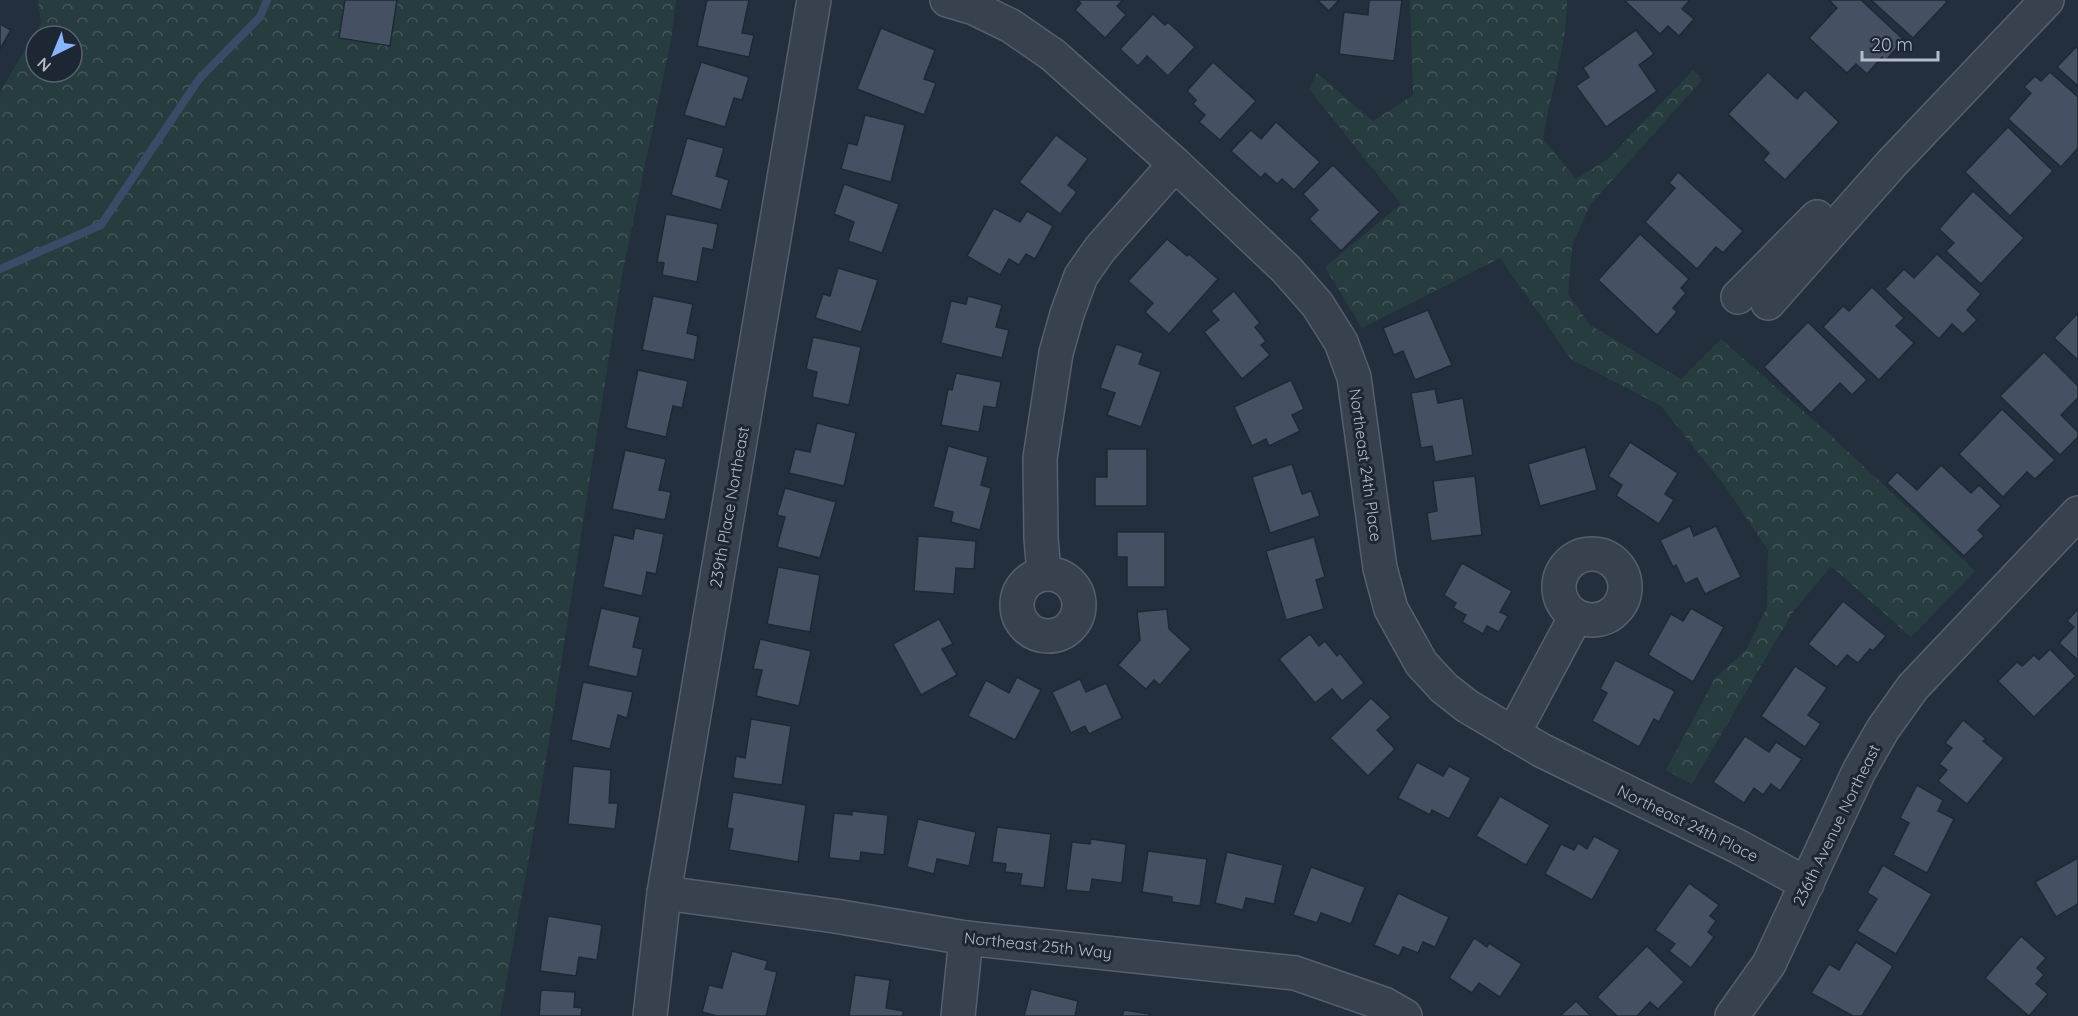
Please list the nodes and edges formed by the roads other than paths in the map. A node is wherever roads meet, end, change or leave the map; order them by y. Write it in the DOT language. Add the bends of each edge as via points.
graph roads {
  1 [pos="814,0"];
  2 [pos="947,0"];
  3 [pos="2047,0"];
  4 [pos="1175,164"];
  5 [pos="1753,300"];
  6 [pos="2078,513"];
  7 [pos="1044,574"];
  8 [pos="1576,616"];
  9 [pos="1513,734"];
  10 [pos="1807,884"];
  11 [pos="664,893"];
  12 [pos="966,938"];
  13 [pos="650,1016"];
  14 [pos="958,1016"];
  15 [pos="1405,1016"];
  16 [pos="1732,1016"];
  1 -- 11 [label="street, 239th Place Northeast"];
  2 -- 4 [label="street, Northeast 24th Place" via="1011,26 1053,55"];
  3 -- 5 [label="street" via="1875,182"];
  4 -- 7 [label="street" via="1100,249 1081,276 1067,314 1056,354 1040,458"];
  4 -- 9 [label="street, Northeast 24th Place" via="1286,269 1317,304 1341,342 1354,377 1380,568 1391,609 1421,663 1444,688"];
  6 -- 10 [label="street, 236th Avenue Northeast" via="1913,687 1859,771"];
  8 -- 9 [label="street"];
  9 -- 10 [label="street, Northeast 24th Place"];
  10 -- 16 [label="street, 236th Avenue Northeast" via="1769,964"];
  11 -- 12 [label="street, Northeast 25th Way"];
  11 -- 13 [label="street, 239th Place Northeast"];
  12 -- 14 [label="street"];
  12 -- 15 [label="street, Northeast 25th Way" via="1295,973 1384,1004"];
}
